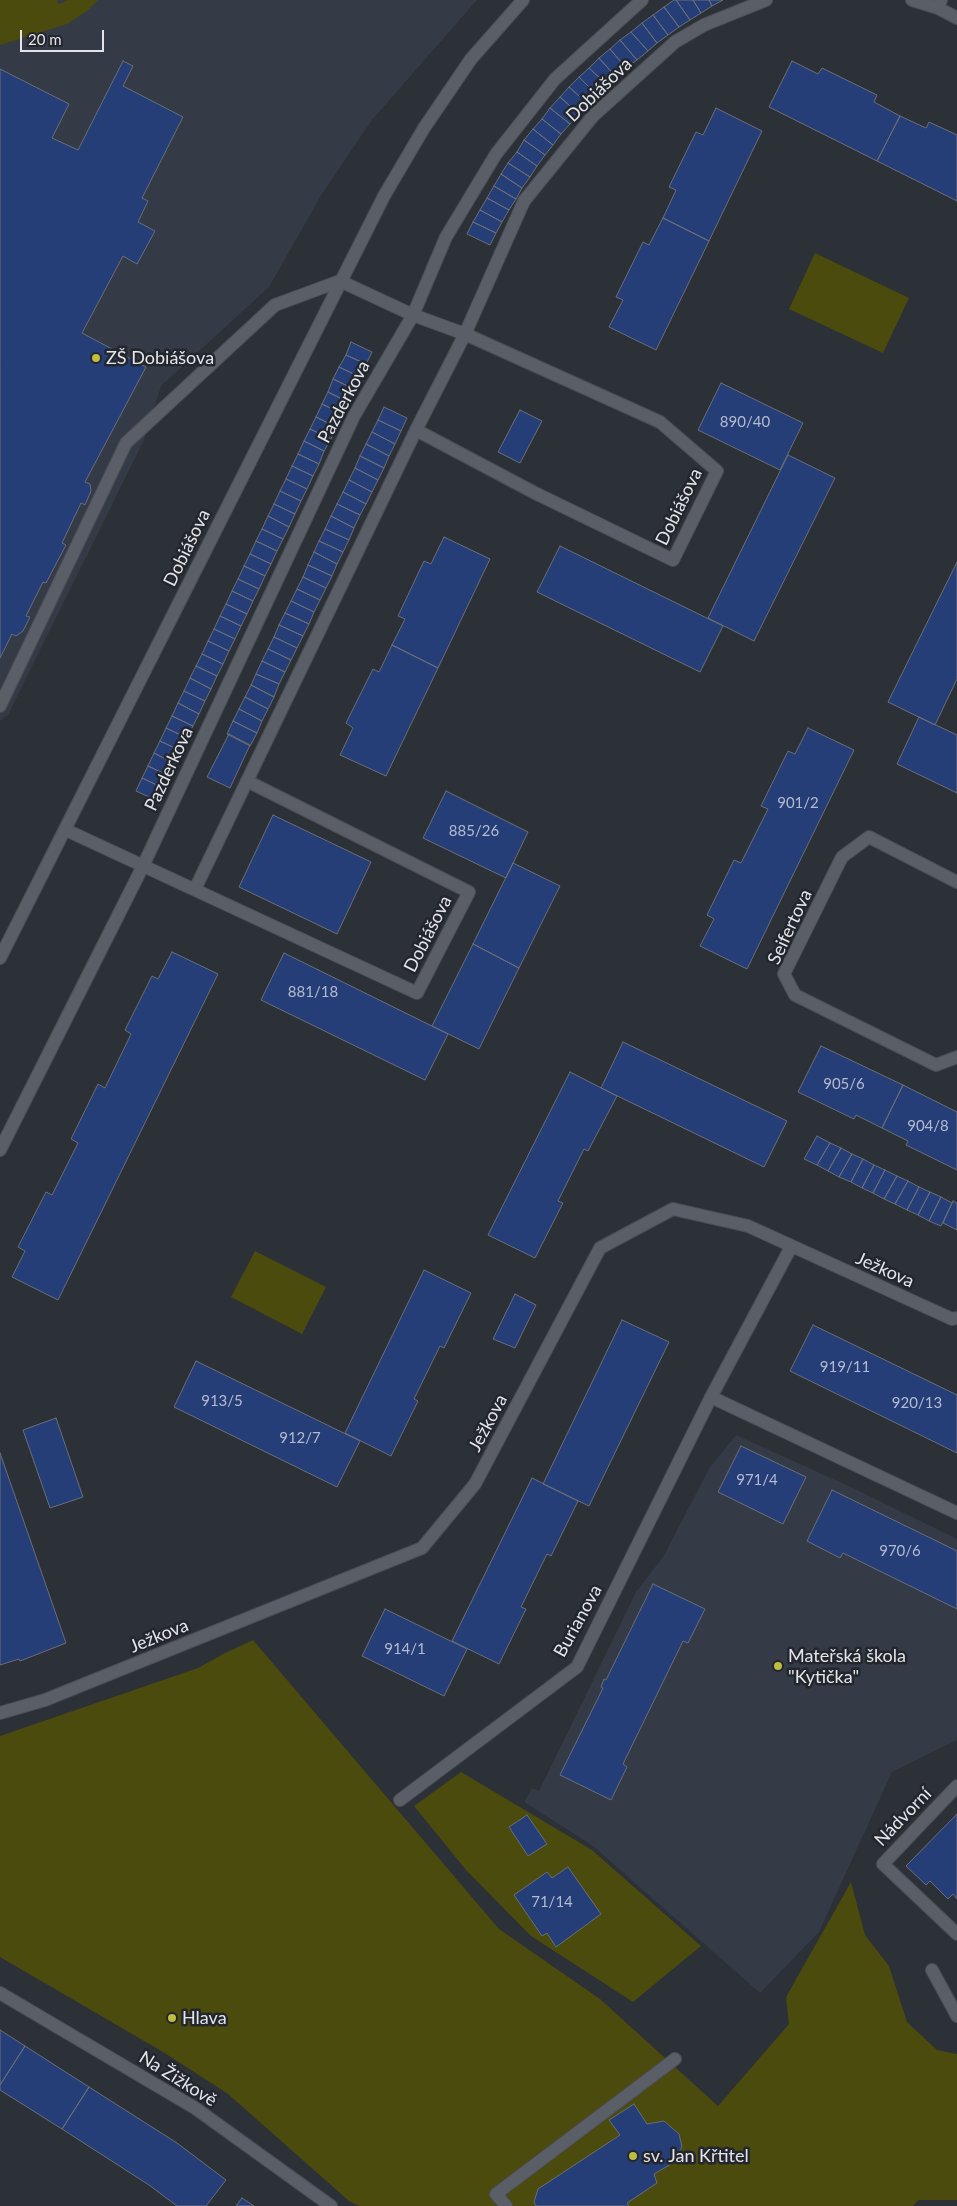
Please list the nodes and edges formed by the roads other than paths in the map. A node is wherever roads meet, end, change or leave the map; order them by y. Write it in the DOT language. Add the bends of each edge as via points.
graph roads {
  1 [pos="523,0"];
  2 [pos="642,0"];
  3 [pos="766,0"];
  4 [pos="912,0"];
  5 [pos="939,4"];
  6 [pos="957,18"];
  7 [pos="340,281"];
  8 [pos="413,315"];
  9 [pos="466,334"];
  10 [pos="416,430"];
  11 [pos="0,706"];
  12 [pos="247,781"];
  13 [pos="66,830"];
  14 [pos="143,866"];
  15 [pos="957,882"];
  16 [pos="195,889"];
  17 [pos="0,958"];
  18 [pos="957,1057"];
  19 [pos="0,1150"];
  20 [pos="791,1247"];
  21 [pos="957,1318"];
  22 [pos="712,1397"];
  23 [pos="957,1513"];
  24 [pos="0,1713"];
  25 [pos="957,1786"];
  26 [pos="400,1800"];
  27 [pos="957,1934"];
  28 [pos="932,1970"];
  29 [pos="0,1993"];
  30 [pos="957,2016"];
  31 [pos="675,2059"];
  32 [pos="331,2206"];
  33 [pos="506,2206"];
  1 -- 7 [label="street, Dobiášova" via="471,59 424,128"];
  2 -- 8 [label="street, Pazderkova" via="555,78 496,154 446,236"];
  3 -- 9 [label="street, Dobiášova" via="704,25 675,42 593,116 524,201"];
  4 -- 5 [label="street"];
  5 -- 6 [label="street"];
  7 -- 8 [label="street, Dobiášova"];
  7 -- 11 [label="street" via="275,305 126,443"];
  7 -- 13 [label="street, Dobiášova"];
  8 -- 9 [label="street, Dobiášova"];
  8 -- 14 [label="street, Pazderkova" via="354,416"];
  9 -- 10 [label="street, Dobiášova"];
  9 -- 10 [label="street, Dobiášova" via="660,422 717,471 672,560"];
  10 -- 12 [label="street, Dobiášova"];
  12 -- 16 [label="street, Dobiášova"];
  12 -- 16 [label="street, Dobiášova" via="469,892 417,993"];
  13 -- 14 [label="street, Dobiášova"];
  13 -- 17 [label="street, Dobiášova"];
  14 -- 16 [label="street, Dobiášova"];
  14 -- 19 [label="street, Pazderkova"];
  15 -- 18 [label="street, Seifertova" via="869,837 842,858 784,974 794,996 936,1065"];
  20 -- 21 [label="street, Ježkova" via="952,1319"];
  20 -- 22 [label="street, Burianova"];
  20 -- 24 [label="street, Ježkova" via="748,1226 673,1208 600,1248 475,1484 422,1548 44,1700"];
  22 -- 23 [label="street"];
  22 -- 26 [label="street, Burianova" via="577,1667"];
  25 -- 27 [label="street, Nádvorní" via="883,1864"];
  28 -- 30 [label="street"];
  29 -- 32 [label="street, Na Žižkově" via="195,2108"];
  31 -- 33 [label="street" via="496,2194"];
}
